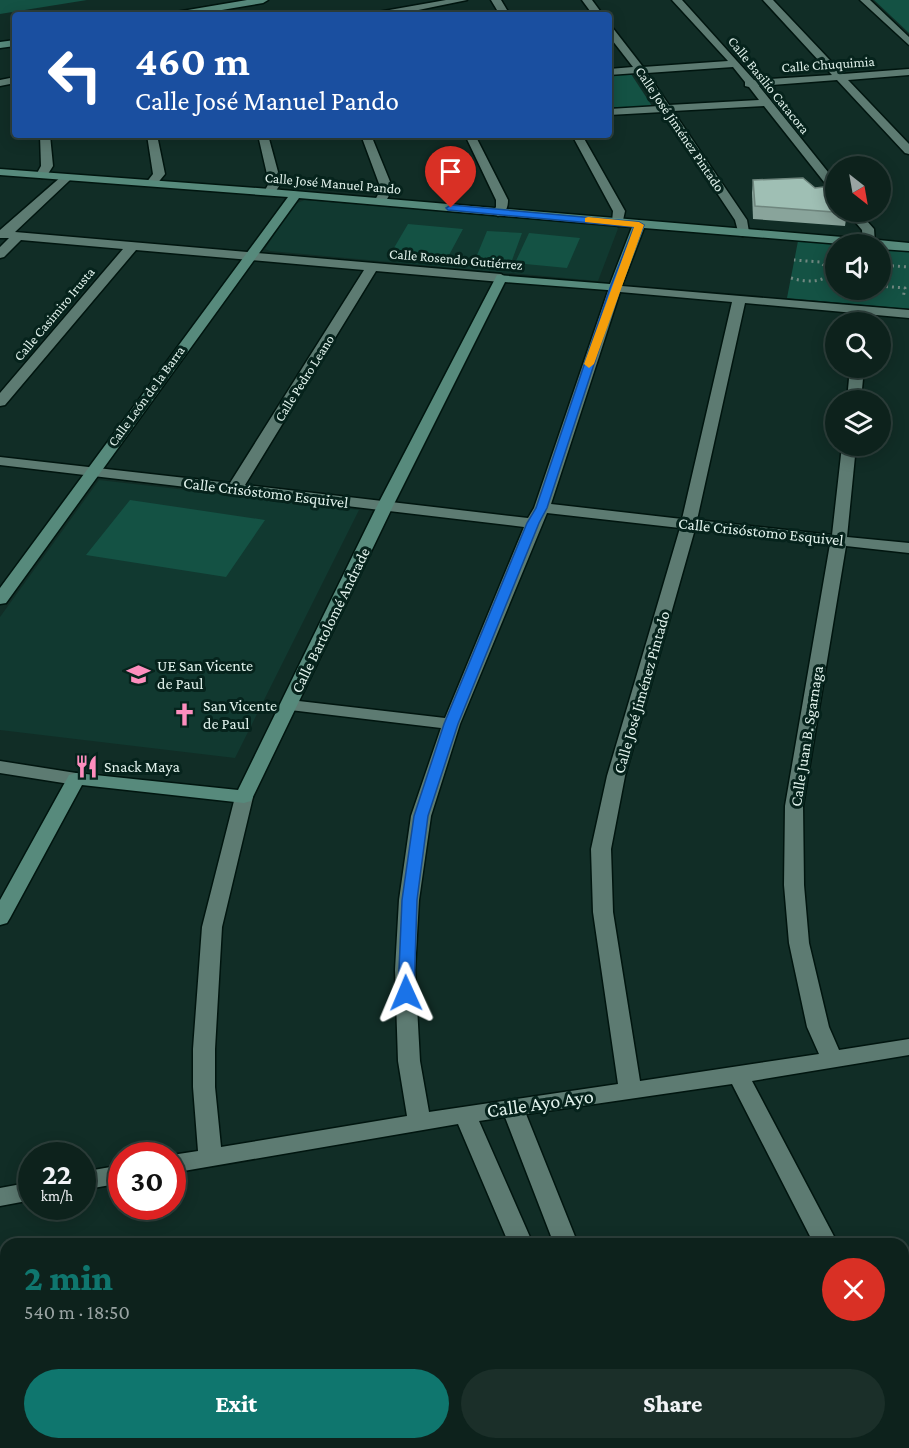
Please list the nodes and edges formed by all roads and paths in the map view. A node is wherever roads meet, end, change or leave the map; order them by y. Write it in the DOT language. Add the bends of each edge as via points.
graph roads {
  1 [pos="263,0"];
  2 [pos="462,0"];
  3 [pos="677,0"];
  4 [pos="768,0"];
  5 [pos="865,0"];
  6 [pos="226,11"];
  7 [pos="413,12"];
  8 [pos="612,33"];
  9 [pos="909,42"];
  10 [pos="736,64"];
  11 [pos="640,70"];
  12 [pos="612,72"];
  13 [pos="909,72"];
  14 [pos="839,77"];
  15 [pos="749,84"];
  16 [pos="764,103"];
  17 [pos="667,109"];
  18 [pos="612,112"];
  19 [pos="45,138"];
  20 [pos="153,138"];
  21 [pos="264,138"];
  22 [pos="367,138"];
  23 [pos="471,138"];
  24 [pos="579,138"];
  25 [pos="909,151"];
  26 [pos="0,172"];
  27 [pos="42,175"];
  28 [pos="825,177"];
  29 [pos="66,178"];
  30 [pos="152,183"];
  31 [pos="270,192"];
  32 [pos="295,195"];
  33 [pos="380,202"];
  34 [pos="498,212"];
  35 [pos="618,222"];
  36 [pos="639,225"];
  37 [pos="743,231"];
  38 [pos="2,235"];
  39 [pos="18,236"];
  40 [pos="825,239"];
  41 [pos="891,245"];
  42 [pos="132,246"];
  43 [pos="909,246"];
  44 [pos="0,254"];
  45 [pos="249,256"];
  46 [pos="794,260"];
  47 [pos="891,265"];
  48 [pos="908,266"];
  49 [pos="372,267"];
  50 [pos="501,278"];
  51 [pos="791,278"];
  52 [pos="891,287"];
  53 [pos="615,288"];
  54 [pos="904,294"];
  55 [pos="909,294"];
  56 [pos="739,299"];
  57 [pos="903,301"];
  58 [pos="834,312"];
  59 [pos="909,314"];
  60 [pos="891,315"];
  61 [pos="0,402"];
  62 [pos="848,456"];
  63 [pos="0,461"];
  64 [pos="91,472"];
  65 [pos="235,488"];
  66 [pos="385,506"];
  67 [pos="537,515"];
  68 [pos="689,523"];
  69 [pos="839,540"];
  70 [pos="909,548"];
  71 [pos="0,599"];
  72 [pos="290,705"];
  73 [pos="451,724"];
  74 [pos="0,767"];
  75 [pos="76,779"];
  76 [pos="244,797"];
  77 [pos="0,918"];
  78 [pos="909,1047"];
  79 [pos="832,1059"];
  80 [pos="738,1075"];
  81 [pos="630,1090"];
  82 [pos="512,1107"];
  83 [pos="465,1113"];
  84 [pos="420,1123"];
  85 [pos="210,1157"];
  86 [pos="186,1161"];
  87 [pos="18,1194"];
  88 [pos="0,1197"];
  89 [pos="517,1238"];
  90 [pos="564,1238"];
  91 [pos="823,1238"];
  1 -- 6 [label="street"];
  2 -- 7 [label="street"];
  3 -- 10 [label="street, Calle Basilio Catacora"];
  4 -- 14 [label="street"];
  5 -- 9 [label="street"];
  8 -- 11 [label="street, Calle José Jiménez Pintado"];
  10 -- 11 [label="street"];
  10 -- 15 [label="street, Calle Basilio Catacora"];
  11 -- 12 [label="street"];
  11 -- 17 [label="street, Calle José Jiménez Pintado"];
  13 -- 14 [label="street, Calle Chuquimia"];
  14 -- 15 [label="street, Calle Chuquimia"];
  14 -- 25 [label="street"];
  15 -- 16 [label="street, Calle Basilio Catacora"];
  16 -- 17 [label="street"];
  16 -- 28 [label="street, Calle Basilio Catacora"];
  17 -- 18 [label="street"];
  17 -- 37 [label="street, Calle José Jiménez Pintado" via="741,220"];
  19 -- 27 [label="street" via="47,166"];
  20 -- 30 [label="street" via="159,174"];
  21 -- 31 [label="street" via="275,183"];
  22 -- 33 [label="street" via="387,189"];
  23 -- 34 [label="street" via="502,200"];
  24 -- 35 [label="street" via="619,211"];
  26 -- 27 [label="street, Calle José Manuel Pando"];
  27 -- 29 [label="street, Calle José Manuel Pando"];
  29 -- 30 [label="street, Calle José Manuel Pando"];
  29 -- 38 [label="street"];
  30 -- 31 [label="street, Calle José Manuel Pando"];
  31 -- 32 [label="street, Calle José Manuel Pando"];
  32 -- 33 [label="street, Calle José Manuel Pando"];
  32 -- 45 [label="street, Calle León de la Barra"];
  33 -- 34 [label="street, Calle José Manuel Pando"];
  34 -- 35 [label="street, Calle José Manuel Pando"];
  35 -- 36 [label="street, Calle José Manuel Pando"];
  36 -- 37 [label="street, Calle José Manuel Pando"];
  36 -- 53 [label="street"];
  37 -- 40 [label="street, Calle José Manuel Pando"];
  38 -- 39 [label="street, Calle Rosendo Gutiérrez"];
  39 -- 42 [label="street, Calle Rosendo Gutiérrez"];
  39 -- 44 [label="street"];
  41 -- 43 [label="street, Calle José Manuel Pando"];
  42 -- 45 [label="street, Calle Rosendo Gutiérrez"];
  42 -- 61 [label="street, Calle Casimiro Irusta"];
  45 -- 49 [label="street, Calle Rosendo Gutiérrez"];
  45 -- 64 [label="street, Calle León de la Barra"];
  46 -- 51 [label="path" via="820,262 832,272 820,280"];
  47 -- 48 [label="path"];
  49 -- 50 [label="street, Calle Rosendo Gutiérrez"];
  49 -- 65 [label="street, Calle Pedro Leano"];
  50 -- 53 [label="street, Calle Rosendo Gutiérrez"];
  50 -- 66 [label="street, Calle Bartolomé Andrade"];
  52 -- 54 [label="path" via="905,288"];
  53 -- 56 [label="street, Calle Rosendo Gutiérrez"];
  53 -- 67 [label="street"];
  54 -- 55 [label="path"];
  54 -- 57 [label="path"];
  56 -- 58 [label="street, Calle Rosendo Gutiérrez"];
  56 -- 68 [label="street, Calle José Jiménez Pintado"];
  59 -- 60 [label="street, Calle Rosendo Gutiérrez"];
  62 -- 69 [label="street, Calle Juan B. Sgarnaga"];
  63 -- 64 [label="street, Calle Crisóstomo Esquivel"];
  64 -- 65 [label="street, Calle Crisóstomo Esquivel"];
  64 -- 71 [label="street, Calle León de la Barra"];
  65 -- 66 [label="street, Calle Crisóstomo Esquivel"];
  66 -- 67 [label="street, Calle Crisóstomo Esquivel"];
  66 -- 72 [label="street, Calle Bartolomé Andrade"];
  67 -- 68 [label="street, Calle Crisóstomo Esquivel"];
  67 -- 73 [label="street"];
  68 -- 69 [label="street, Calle Crisóstomo Esquivel"];
  68 -- 81 [label="street, Calle José Jiménez Pintado" via="616,776 602,849 603,912"];
  69 -- 70 [label="street, Calle Crisóstomo Esquivel"];
  69 -- 79 [label="street, Calle Juan B. Sgarnaga" via="794,806 799,943 818,1027"];
  72 -- 73 [label="street"];
  72 -- 76 [label="street, Calle Bartolomé Andrade"];
  73 -- 84 [label="street" via="421,816 409,900 405,970 408,1061"];
  74 -- 75 [label="street"];
  75 -- 76 [label="street"];
  75 -- 77 [label="street"];
  76 -- 85 [label="street, Calle Bartolomé Andrade" via="212,927 204,1049"];
  78 -- 79 [label="street, Calle Ayo Ayo"];
  79 -- 80 [label="street, Calle Ayo Ayo"];
  80 -- 81 [label="street, Calle Ayo Ayo"];
  80 -- 91 [label="street"];
  81 -- 82 [label="street, Calle Ayo Ayo"];
  82 -- 83 [label="street, Calle Ayo Ayo"];
  82 -- 90 [label="street"];
  83 -- 84 [label="street, Calle Ayo Ayo"];
  83 -- 89 [label="street"];
  84 -- 85 [label="street, Calle Ayo Ayo"];
  85 -- 86 [label="street, Calle Ayo Ayo"];
  87 -- 88 [label="street"];
}
